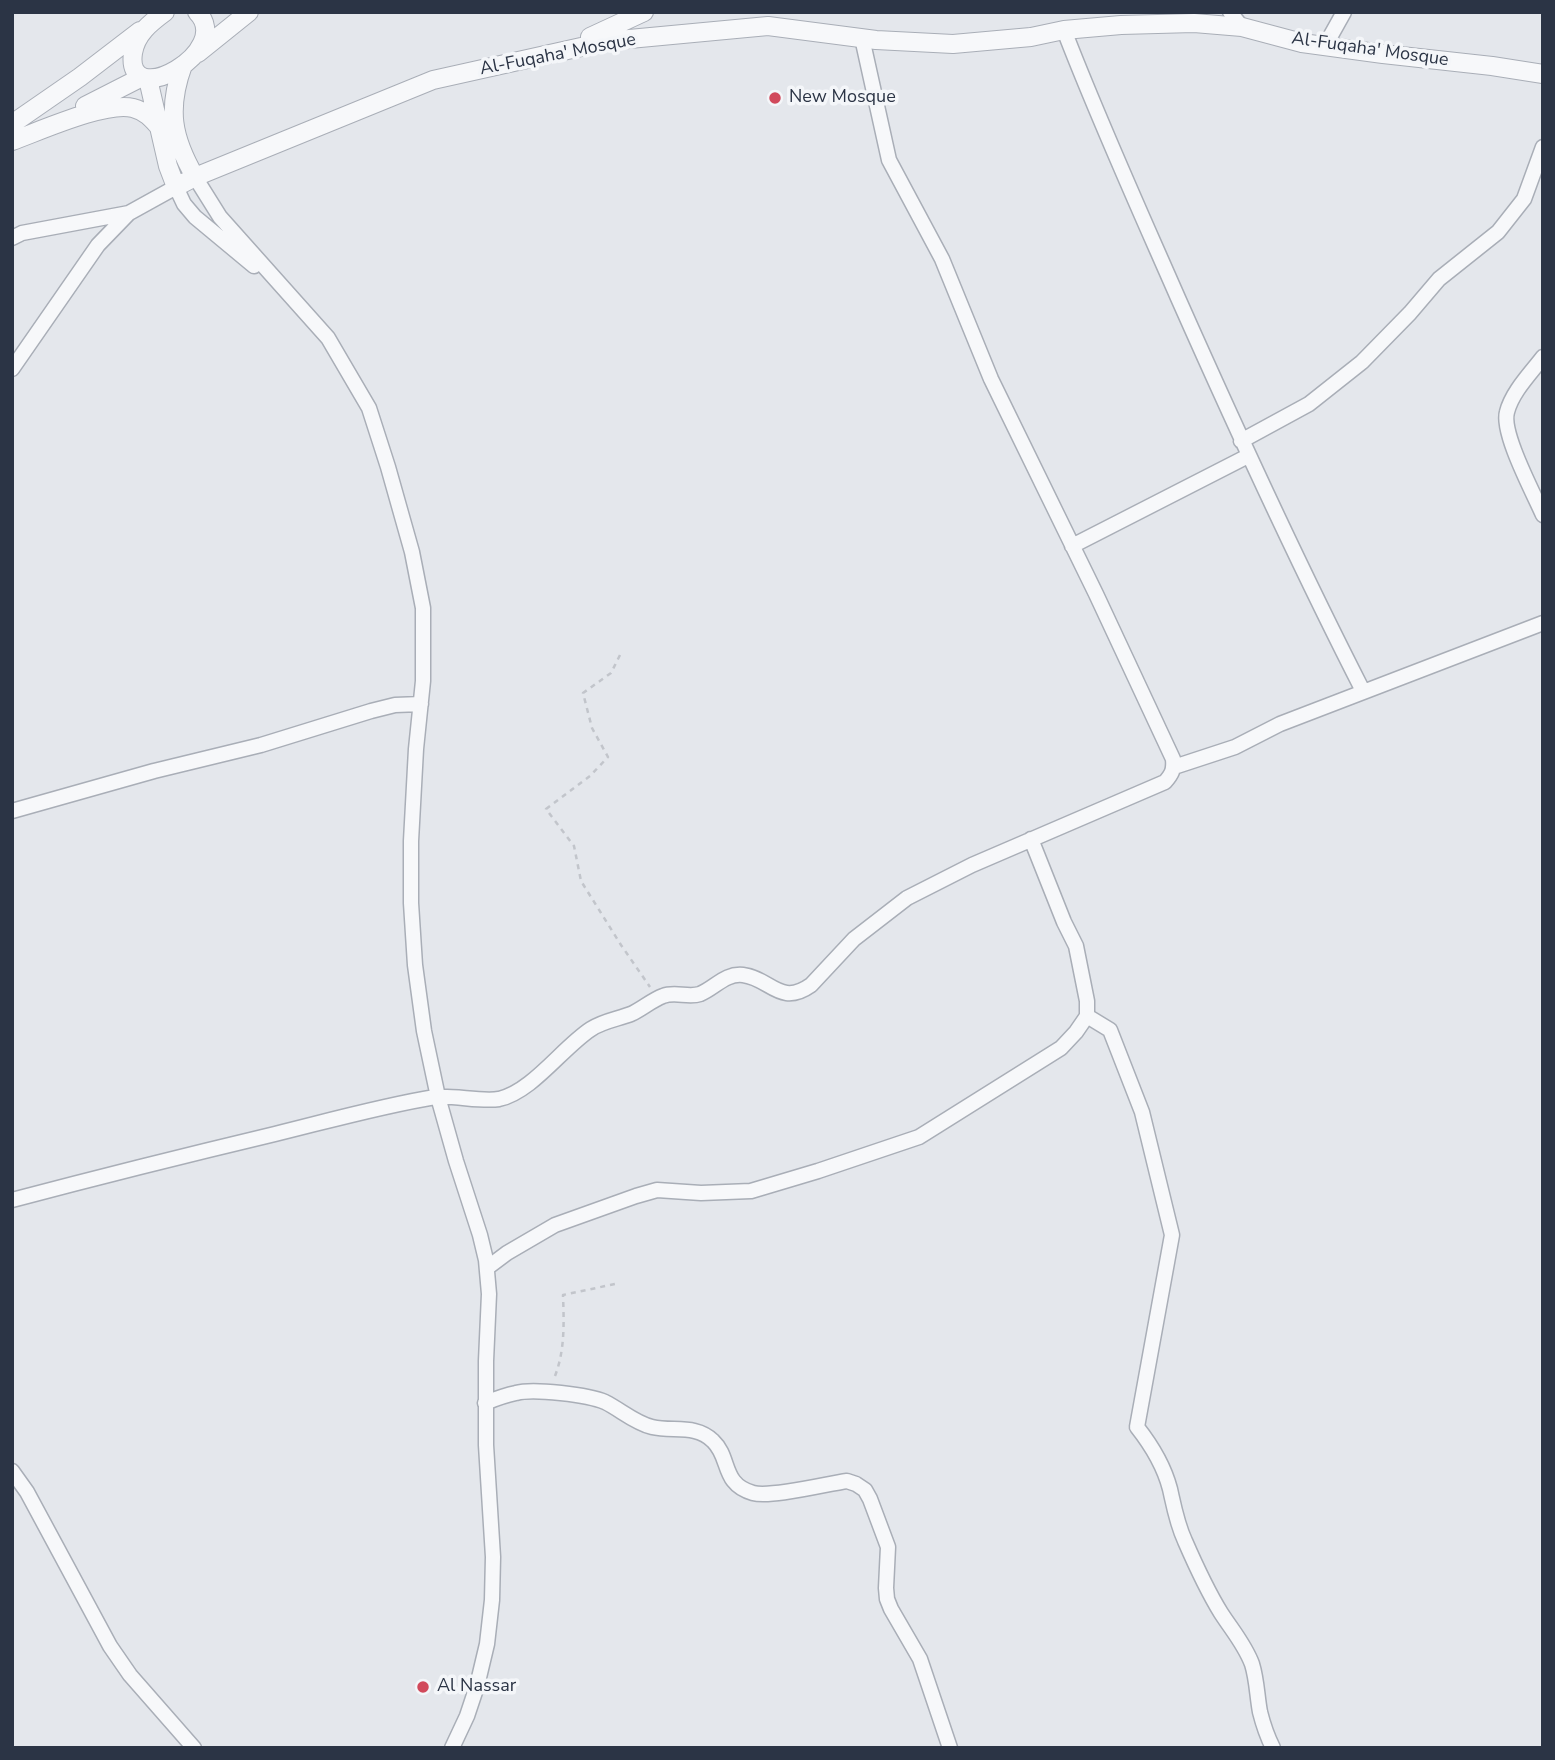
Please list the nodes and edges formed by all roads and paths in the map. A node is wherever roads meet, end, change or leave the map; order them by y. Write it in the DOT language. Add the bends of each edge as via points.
graph roads {
  1 [pos="197,12"];
  2 [pos="248,12"];
  3 [pos="644,12"];
  4 [pos="1230,12"];
  5 [pos="1344,12"];
  6 [pos="158,17"];
  7 [pos="1242,27"];
  8 [pos="1064,30"];
  9 [pos="862,38"];
  10 [pos="1325,46"];
  11 [pos="545,55"];
  12 [pos="188,61"];
  13 [pos="1543,74"];
  14 [pos="145,78"];
  15 [pos="12,124"];
  16 [pos="159,127"];
  17 [pos="12,141"];
  18 [pos="1543,147"];
  19 [pos="195,177"];
  20 [pos="176,187"];
  21 [pos="129,213"];
  22 [pos="12,238"];
  23 [pos="285,291"];
  24 [pos="1543,357"];
  25 [pos="12,369"];
  26 [pos="1241,441"];
  27 [pos="1248,456"];
  28 [pos="1538,489"];
  29 [pos="1543,515"];
  30 [pos="1072,546"];
  31 [pos="1543,623"];
  32 [pos="620,655"];
  33 [pos="1363,691"];
  34 [pos="421,704"];
  35 [pos="1174,767"];
  36 [pos="12,811"];
  37 [pos="1031,839"];
  38 [pos="657,998"];
  39 [pos="1087,1016"];
  40 [pos="438,1097"];
  41 [pos="12,1200"];
  42 [pos="487,1268"];
  43 [pos="615,1284"];
  44 [pos="550,1393"];
  45 [pos="485,1403"];
  46 [pos="12,1471"];
  47 [pos="194,1748"];
  48 [pos="452,1748"];
  49 [pos="950,1748"];
  50 [pos="1273,1748"];
  1 -- 12 [label="street" via="206,29"];
  2 -- 12 [label="street"];
  3 -- 11 [label="street"];
  4 -- 7 [label="street"];
  5 -- 10 [label="street"];
  6 -- 14 [label="street" via="138,37 134,48 136,73"];
  6 -- 15 [label="street"];
  7 -- 8 [label="street, Al-Fuqaha' Mosque" via="1133,24"];
  7 -- 10 [label="street, Al-Fuqaha' Mosque"];
  8 -- 9 [label="street, Al-Fuqaha' Mosque" via="953,44"];
  8 -- 26 [label="street" via="1094,109"];
  9 -- 11 [label="street, Al-Fuqaha' Mosque" via="768,26 608,41"];
  9 -- 30 [label="street" via="888,160 942,259 991,379"];
  10 -- 13 [label="street, Al-Fuqaha' Mosque"];
  11 -- 19 [label="street, Al-Fuqaha' Mosque" via="433,80"];
  12 -- 14 [label="street" via="167,76"];
  12 -- 19 [label="street" via="176,84 174,129"];
  14 -- 16 [label="street"];
  14 -- 17 [label="street"];
  16 -- 17 [label="street" via="141,110 116,107"];
  16 -- 20 [label="street"];
  18 -- 26 [label="street" via="1524,199 1499,232 1439,279 1362,362 1309,404"];
  19 -- 20 [label="street, Al-Fuqaha' Mosque"];
  19 -- 23 [label="street" via="220,217"];
  20 -- 21 [label="street"];
  20 -- 23 [label="street" via="195,217"];
  21 -- 22 [label="street"];
  21 -- 25 [label="street" via="98,245"];
  23 -- 34 [label="street" via="328,338 369,408 412,552 423,608"];
  24 -- 28 [label="street" via="1516,392 1505,420 1514,449"];
  26 -- 27 [label="street"];
  27 -- 30 [label="street"];
  27 -- 33 [label="street"];
  28 -- 29 [label="street"];
  30 -- 35 [label="street"];
  31 -- 33 [label="street"];
  32 -- 38 [label="path" via="611,673 583,693 592,728 608,757 546,809 574,846 582,881"];
  33 -- 35 [label="street" via="1235,747"];
  34 -- 36 [label="street" via="371,711"];
  34 -- 40 [label="street" via="412,810 411,903 419,998"];
  35 -- 37 [label="street" via="1165,782"];
  37 -- 38 [label="street" via="907,898 854,939 804,990 785,994 743,975 721,980 696,995 673,993"];
  37 -- 39 [label="street" via="1076,946"];
  38 -- 40 [label="street" via="633,1013 592,1028 513,1093 499,1099"];
  39 -- 42 [label="street" via="1061,1048 919,1137 751,1191 657,1190 636,1196 555,1226"];
  39 -- 50 [label="street" via="1110,1030 1142,1112 1172,1235 1137,1427 1164,1471 1186,1543 1252,1663 1260,1712"];
  40 -- 41 [label="street"];
  40 -- 42 [label="street"];
  42 -- 45 [label="street"];
  43 -- 44 [label="path" via="563,1295 560,1364"];
  44 -- 45 [label="street" via="517,1392"];
  44 -- 49 [label="street" via="600,1400 654,1427 703,1434 719,1449 732,1479 755,1494 847,1480 865,1490 888,1547 887,1599 920,1659"];
  45 -- 48 [label="street" via="491,1615 477,1686"];
  46 -- 47 [label="street" via="110,1646"];
}
